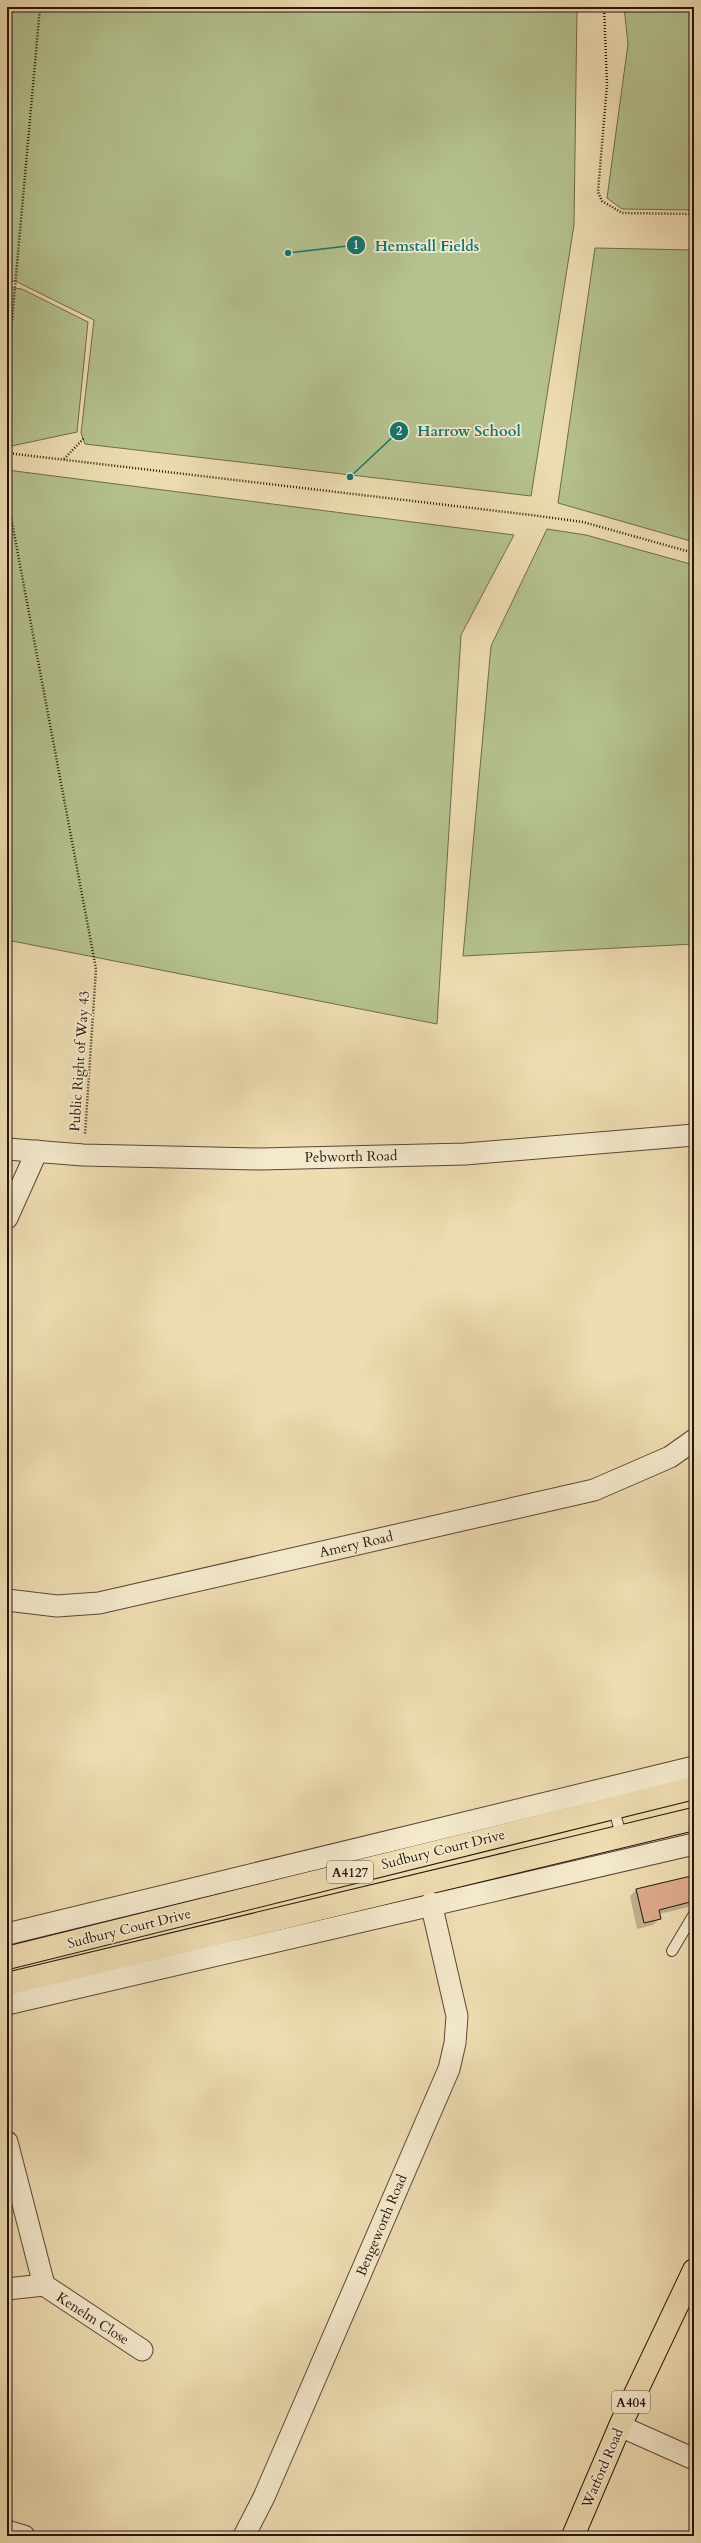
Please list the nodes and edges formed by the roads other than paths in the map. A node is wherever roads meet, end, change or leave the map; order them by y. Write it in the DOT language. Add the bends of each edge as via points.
graph roads {
  1 [pos="694,1135"];
  2 [pos="7,1149"];
  3 [pos="37,1151"];
  4 [pos="7,1218"];
  5 [pos="694,1440"];
  6 [pos="7,1600"];
  7 [pos="694,1767"];
  8 [pos="694,1788"];
  9 [pos="612,1806"];
  10 [pos="694,1819"];
  11 [pos="621,1835"];
  12 [pos="694,1844"];
  13 [pos="431,1903"];
  14 [pos="333,1904"];
  15 [pos="694,1914"];
  16 [pos="338,1926"];
  17 [pos="7,1934"];
  18 [pos="89,1938"];
  19 [pos="672,1951"];
  20 [pos="7,1958"];
  21 [pos="96,1961"];
  22 [pos="55,1983"];
  23 [pos="7,1984"];
  24 [pos="7,2004"];
  25 [pos="7,2142"];
  26 [pos="694,2270"];
  27 [pos="44,2285"];
  28 [pos="7,2289"];
  29 [pos="142,2350"];
  30 [pos="620,2426"];
  31 [pos="694,2459"];
  32 [pos="7,2531"];
  33 [pos="24,2536"];
  34 [pos="244,2536"];
  35 [pos="573,2536"];
  1 -- 3 [label="street, Pebworth Road" via="465,1154 261,1159 83,1155"];
  2 -- 3 [label="street, Pebworth Road"];
  3 -- 4 [label="street"];
  5 -- 6 [label="street, Amery Road" via="670,1457 594,1490 99,1603 57,1606"];
  7 -- 17 [label="street, Sudbury Court Drive"];
  8 -- 9 [label="main road, Sudbury Court Drive / A4127"];
  9 -- 11 [label="lane"];
  9 -- 18 [label="main road, Sudbury Court Drive / A4127"];
  10 -- 11 [label="main road, Sudbury Court Drive / A4127"];
  11 -- 14 [label="main road, Sudbury Court Drive / A4127"];
  12 -- 13 [label="street, Sudbury Court Drive"];
  13 -- 16 [label="street, Sudbury Court Drive"];
  13 -- 34 [label="street, Bengeworth Road" via="457,2016 455,2043 449,2069 267,2490"];
  14 -- 16 [label="lane"];
  14 -- 21 [label="main road, Sudbury Court Drive / A4127"];
  15 -- 19 [label="lane"];
  16 -- 22 [label="street, Sudbury Court Drive"];
  18 -- 20 [label="main road, Sudbury Court Drive / A4127"];
  18 -- 21 [label="lane"];
  21 -- 22 [label="main road, Sudbury Court Drive / A4127"];
  22 -- 23 [label="main road, Sudbury Court Drive / A4127"];
  22 -- 24 [label="street, Sudbury Court Drive"];
  25 -- 27 [label="street, Kenelm Close"];
  26 -- 30 [label="main road, Watford Road / A404"];
  27 -- 28 [label="street, Kenelm Close"];
  27 -- 29 [label="street, Kenelm Close"];
  30 -- 31 [label="street"];
  30 -- 35 [label="main road, Watford Road / A404"];
  32 -- 33 [label="street"];
}
